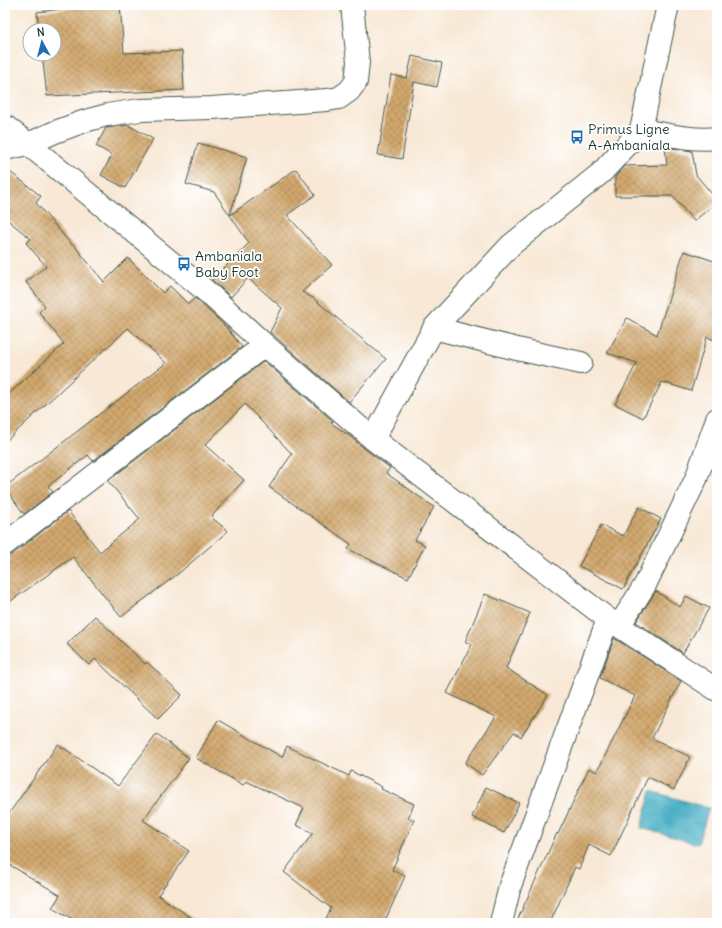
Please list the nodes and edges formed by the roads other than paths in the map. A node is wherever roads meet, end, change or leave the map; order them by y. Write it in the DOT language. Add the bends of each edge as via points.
graph roads {
  1 [pos="352,5"];
  2 [pos="668,5"];
  3 [pos="5,126"];
  4 [pos="641,130"];
  5 [pos="717,138"];
  6 [pos="28,144"];
  7 [pos="5,149"];
  8 [pos="434,328"];
  9 [pos="265,345"];
  10 [pos="581,363"];
  11 [pos="717,419"];
  12 [pos="373,439"];
  13 [pos="5,544"];
  14 [pos="613,623"];
  15 [pos="717,690"];
  16 [pos="500,923"];
  1 -- 6 [label="street" via="358,62 356,82 339,98 212,108 140,110 85,121"];
  2 -- 4 [label="street"];
  3 -- 6 [label="street"];
  4 -- 5 [label="street"];
  4 -- 8 [label="street" via="601,173 511,244"];
  6 -- 7 [label="street"];
  6 -- 9 [label="street" via="207,292"];
  8 -- 10 [label="street"];
  8 -- 12 [label="street"];
  9 -- 12 [label="street"];
  9 -- 13 [label="street"];
  11 -- 14 [label="street" via="696,479 645,585"];
  12 -- 14 [label="street"];
  14 -- 15 [label="street"];
  14 -- 16 [label="street" via="510,886"];
}
